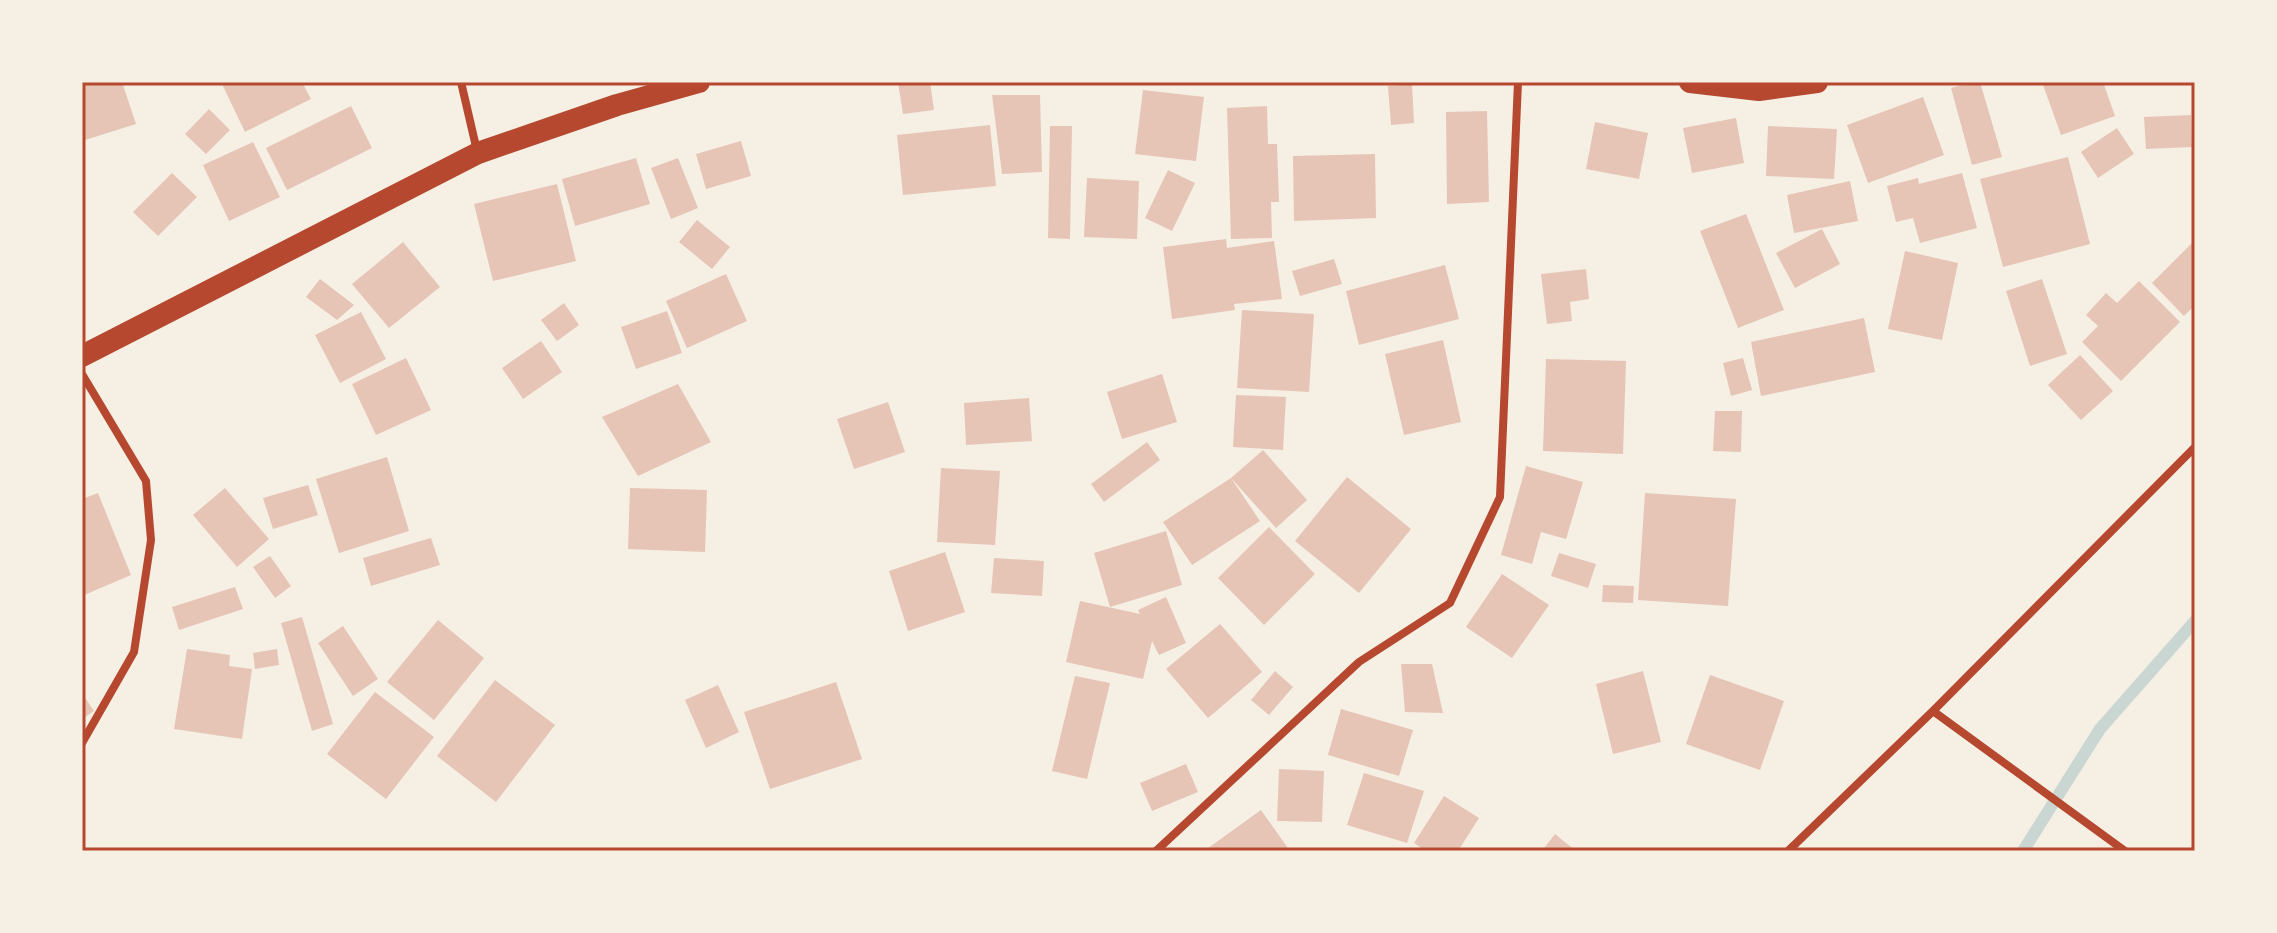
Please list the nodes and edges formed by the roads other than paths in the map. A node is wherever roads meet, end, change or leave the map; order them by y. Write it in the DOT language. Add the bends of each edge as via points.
graph roads {
  1 [pos="461,82"];
  2 [pos="699,82"];
  3 [pos="1518,82"];
  4 [pos="1690,82"];
  5 [pos="1817,82"];
  6 [pos="478,153"];
  7 [pos="82,356"];
  8 [pos="82,374"];
  9 [pos="2195,447"];
  10 [pos="1933,711"];
  11 [pos="82,743"];
  12 [pos="1156,851"];
  13 [pos="1788,851"];
  14 [pos="2125,851"];
  1 -- 6 [label="street"];
  2 -- 6 [label="highway"];
  3 -- 12 [label="street" via="1500,497 1450,603 1359,662"];
  4 -- 5 [label="highway" via="1759,90"];
  6 -- 7 [label="highway"];
  8 -- 11 [label="street" via="146,481 151,540 134,652"];
  9 -- 10 [label="street"];
  10 -- 13 [label="street"];
  10 -- 14 [label="street"];
}
